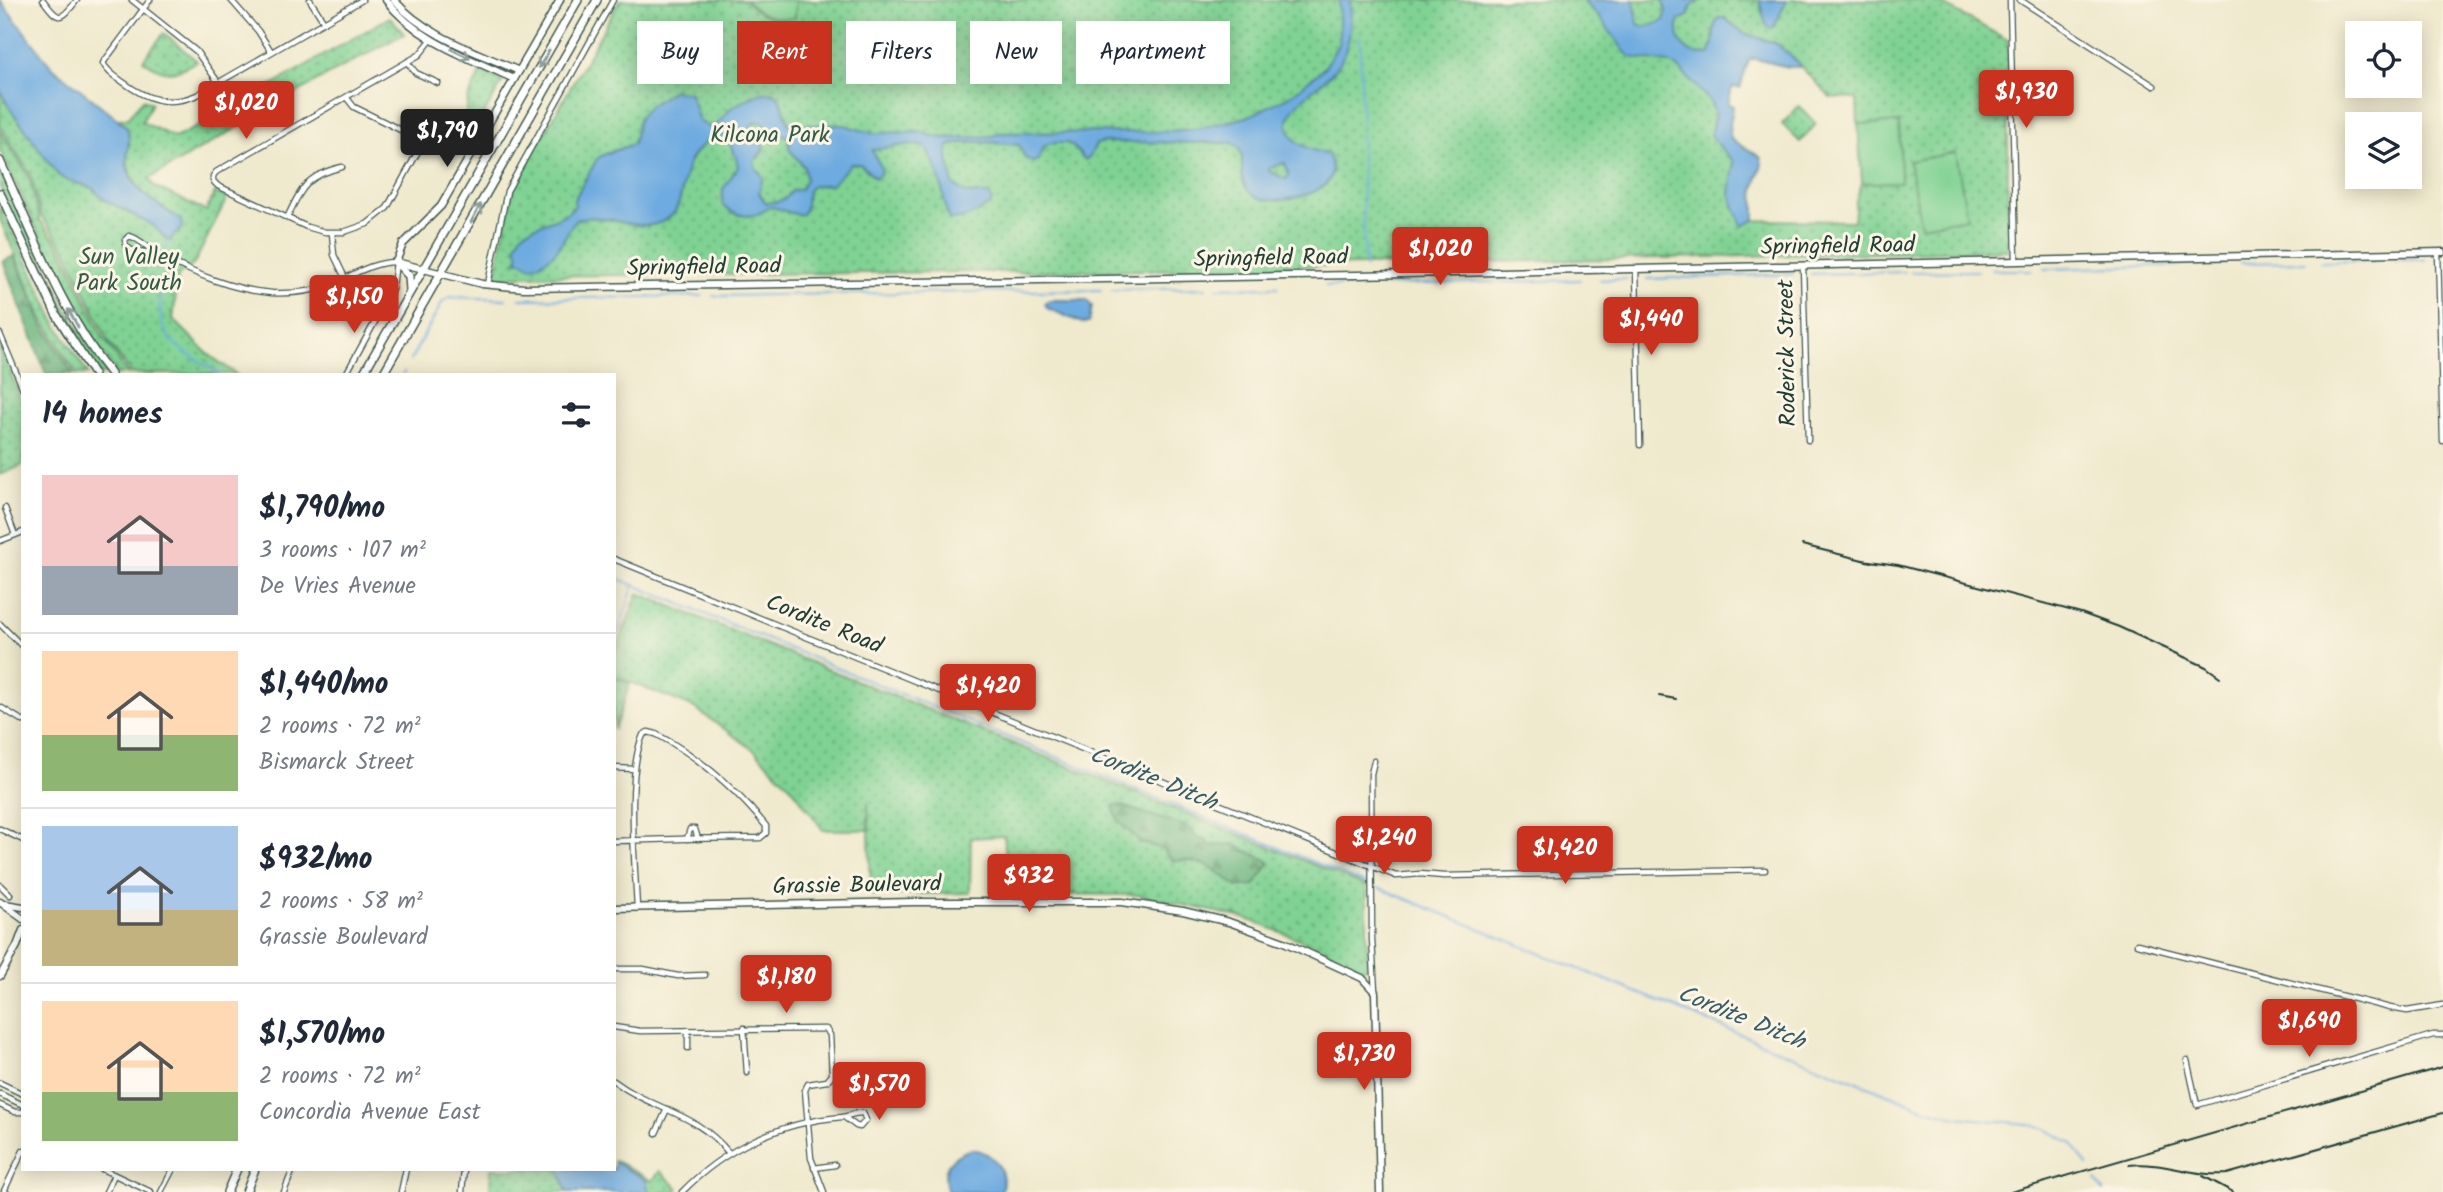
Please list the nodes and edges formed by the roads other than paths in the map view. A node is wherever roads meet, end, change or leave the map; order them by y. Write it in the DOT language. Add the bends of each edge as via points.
graph roads {
  1 [pos="43,0"];
  2 [pos="77,0"];
  3 [pos="132,0"];
  4 [pos="150,0"];
  5 [pos="231,0"];
  6 [pos="310,0"];
  7 [pos="362,0"];
  8 [pos="386,0"];
  9 [pos="394,0"];
  10 [pos="560,0"];
  11 [pos="578,0"];
  12 [pos="597,0"];
  13 [pos="613,0"];
  14 [pos="2010,0"];
  15 [pos="2020,0"];
  16 [pos="143,9"];
  17 [pos="324,22"];
  18 [pos="436,32"];
  19 [pos="431,39"];
  20 [pos="271,51"];
  21 [pos="407,62"];
  22 [pos="519,71"];
  23 [pos="514,79"];
  24 [pos="218,82"];
  25 [pos="438,83"];
  26 [pos="2154,86"];
  27 [pos="346,97"];
  28 [pos="0,161"];
  29 [pos="342,167"];
  30 [pos="0,194"];
  31 [pos="287,218"];
  32 [pos="332,233"];
  33 [pos="2441,252"];
  34 [pos="157,254"];
  35 [pos="2016,260"];
  36 [pos="396,262"];
  37 [pos="1803,265"];
  38 [pos="424,268"];
  39 [pos="1636,269"];
  40 [pos="442,272"];
  41 [pos="345,278"];
  42 [pos="488,285"];
  43 [pos="410,292"];
  44 [pos="0,334"];
  45 [pos="93,373"];
  46 [pos="110,373"];
  47 [pos="347,373"];
  48 [pos="364,373"];
  49 [pos="384,373"];
  50 [pos="21,384"];
  51 [pos="1808,440"];
  52 [pos="2443,441"];
  53 [pos="1640,445"];
  54 [pos="5,508"];
  55 [pos="21,533"];
  56 [pos="15,535"];
  57 [pos="0,541"];
  58 [pos="616,560"];
  59 [pos="0,624"];
  60 [pos="21,645"];
  61 [pos="0,707"];
  62 [pos="21,720"];
  63 [pos="1374,761"];
  64 [pos="616,768"];
  65 [pos="634,769"];
  66 [pos="0,829"];
  67 [pos="21,839"];
  68 [pos="687,839"];
  69 [pos="698,839"];
  70 [pos="635,840"];
  71 [pos="616,841"];
  72 [pos="1371,867"];
  73 [pos="1765,870"];
  74 [pos="0,885"];
  75 [pos="10,895"];
  76 [pos="2,903"];
  77 [pos="21,906"];
  78 [pos="616,908"];
  79 [pos="637,908"];
  80 [pos="21,917"];
  81 [pos="20,943"];
  82 [pos="2137,944"];
  83 [pos="616,968"];
  84 [pos="705,975"];
  85 [pos="0,976"];
  86 [pos="1375,992"];
  87 [pos="2443,1005"];
  88 [pos="616,1027"];
  89 [pos="744,1028"];
  90 [pos="688,1030"];
  91 [pos="2443,1035"];
  92 [pos="688,1048"];
  93 [pos="2187,1060"];
  94 [pos="747,1073"];
  95 [pos="616,1082"];
  96 [pos="0,1083"];
  97 [pos="21,1093"];
  98 [pos="0,1094"];
  99 [pos="21,1104"];
  100 [pos="0,1105"];
  101 [pos="667,1109"];
  102 [pos="21,1112"];
  103 [pos="844,1117"];
  104 [pos="807,1121"];
  105 [pos="656,1133"];
  106 [pos="729,1153"];
  107 [pos="21,1156"];
  108 [pos="835,1165"];
  109 [pos="814,1168"];
  110 [pos="106,1171"];
  111 [pos="172,1171"];
  112 [pos="236,1171"];
  113 [pos="254,1171"];
  114 [pos="292,1171"];
  115 [pos="406,1171"];
  116 [pos="464,1171"];
  117 [pos="114,1175"];
  118 [pos="3,1191"];
  119 [pos="106,1192"];
  120 [pos="151,1192"];
  121 [pos="161,1192"];
  122 [pos="228,1192"];
  123 [pos="246,1192"];
  124 [pos="284,1192"];
  125 [pos="401,1192"];
  126 [pos="463,1192"];
  127 [pos="682,1192"];
  128 [pos="824,1192"];
  129 [pos="1380,1192"];
  1 -- 2 [label="street" via="60,17"];
  3 -- 16 [label="street"];
  4 -- 16 [label="street"];
  5 -- 20 [label="street"];
  6 -- 17 [label="street"];
  7 -- 17 [label="street"];
  8 -- 19 [label="street"];
  9 -- 18 [label="street"];
  10 -- 22 [label="street"];
  11 -- 38 [label="main road, one-way"];
  40 -- 12 [label="main road, one-way"];
  13 -- 42 [label="street" via="507,191"];
  14 -- 35 [label="street"];
  15 -- 26 [label="street"];
  16 -- 24 [label="street" via="197,51"];
  16 -- 24 [label="street" via="104,60 107,71 138,93 161,101 187,99"];
  17 -- 20 [label="street"];
  18 -- 19 [label="street"];
  18 -- 22 [label="street"];
  19 -- 21 [label="street"];
  19 -- 23 [label="street, one-way"];
  20 -- 24 [label="street"];
  21 -- 25 [label="street" via="416,73"];
  21 -- 27 [label="street"];
  22 -- 23 [label="street"];
  23 -- 36 [label="street" via="441,206 404,244"];
  27 -- 31 [label="street" via="213,176 218,186"];
  27 -- 32 [label="street" via="354,107 422,144 383,212 360,228"];
  46 -- 28 [label="main road, one-way" via="70,313"];
  29 -- 31 [label="street" via="323,171 305,184"];
  30 -- 45 [label="main road" via="56,314"];
  31 -- 32 [label="street"];
  32 -- 41 [label="street" via="334,255"];
  33 -- 35 [label="street, Springfield Road"];
  33 -- 52 [label="street"];
  34 -- 34 [label="street, Springfield Road" via="134,237 125,240 131,250"];
  34 -- 41 [label="street, Springfield Road" via="227,285 263,292 303,292"];
  35 -- 37 [label="street, Springfield Road"];
  36 -- 38 [label="street, Springfield Road"];
  36 -- 41 [label="street, Springfield Road"];
  36 -- 43 [label="main road" via="409,276"];
  36 -- 47 [label="street" via="390,295"];
  37 -- 39 [label="street, Springfield Road"];
  37 -- 51 [label="street, Roderick Street"];
  38 -- 40 [label="street, Springfield Road"];
  38 -- 43 [label="main road"];
  39 -- 42 [label="street, Springfield Road" via="749,285"];
  39 -- 53 [label="street"];
  40 -- 42 [label="street, Springfield Road"];
  40 -- 49 [label="main road"];
  43 -- 48 [label="main road"];
  44 -- 50 [label="street"];
  54 -- 56 [label="street"];
  55 -- 56 [label="street"];
  56 -- 57 [label="street"];
  58 -- 72 [label="street, Cordite Road"];
  59 -- 60 [label="street"];
  61 -- 62 [label="street"];
  63 -- 72 [label="street"];
  64 -- 65 [label="street"];
  65 -- 69 [label="street" via="643,735 656,734 722,778 766,826 760,838"];
  65 -- 70 [label="street"];
  66 -- 67 [label="street"];
  68 -- 69 [label="street"];
  68 -- 69 [label="street" via="690,829 697,831"];
  68 -- 70 [label="street"];
  70 -- 71 [label="street"];
  70 -- 79 [label="street"];
  72 -- 73 [label="street, Cordite Road" via="1396,876"];
  72 -- 86 [label="street"];
  74 -- 75 [label="street"];
  76 -- 77 [label="street"];
  76 -- 80 [label="street"];
  78 -- 79 [label="street, Grassie Boulevard"];
  79 -- 86 [label="street, Grassie Boulevard" via="1122,902 1183,911 1250,929 1362,978"];
  81 -- 85 [label="street"];
  82 -- 87 [label="street" via="2390,1008 2407,1011"];
  83 -- 84 [label="street"];
  86 -- 129 [label="street"];
  88 -- 90 [label="street"];
  89 -- 90 [label="street"];
  89 -- 94 [label="street"];
  89 -- 104 [label="street" via="819,1027 828,1031 832,1075 806,1087"];
  90 -- 92 [label="street"];
  91 -- 93 [label="street" via="2197,1105"];
  95 -- 101 [label="street"];
  96 -- 97 [label="street"];
  98 -- 99 [label="street"];
  100 -- 102 [label="street"];
  101 -- 105 [label="street"];
  101 -- 106 [label="street" via="704,1127"];
  103 -- 103 [label="street" via="856,1126 866,1120 858,1112"];
  103 -- 104 [label="street"];
  104 -- 106 [label="street"];
  104 -- 109 [label="street"];
  106 -- 127 [label="street"];
  107 -- 118 [label="street"];
  108 -- 109 [label="street"];
  109 -- 128 [label="street"];
  110 -- 117 [label="street"];
  111 -- 121 [label="street"];
  112 -- 122 [label="main road"];
  113 -- 123 [label="main road"];
  114 -- 124 [label="street"];
  115 -- 125 [label="street"];
  116 -- 126 [label="street"];
  117 -- 119 [label="street"];
  117 -- 120 [label="street"];
}
